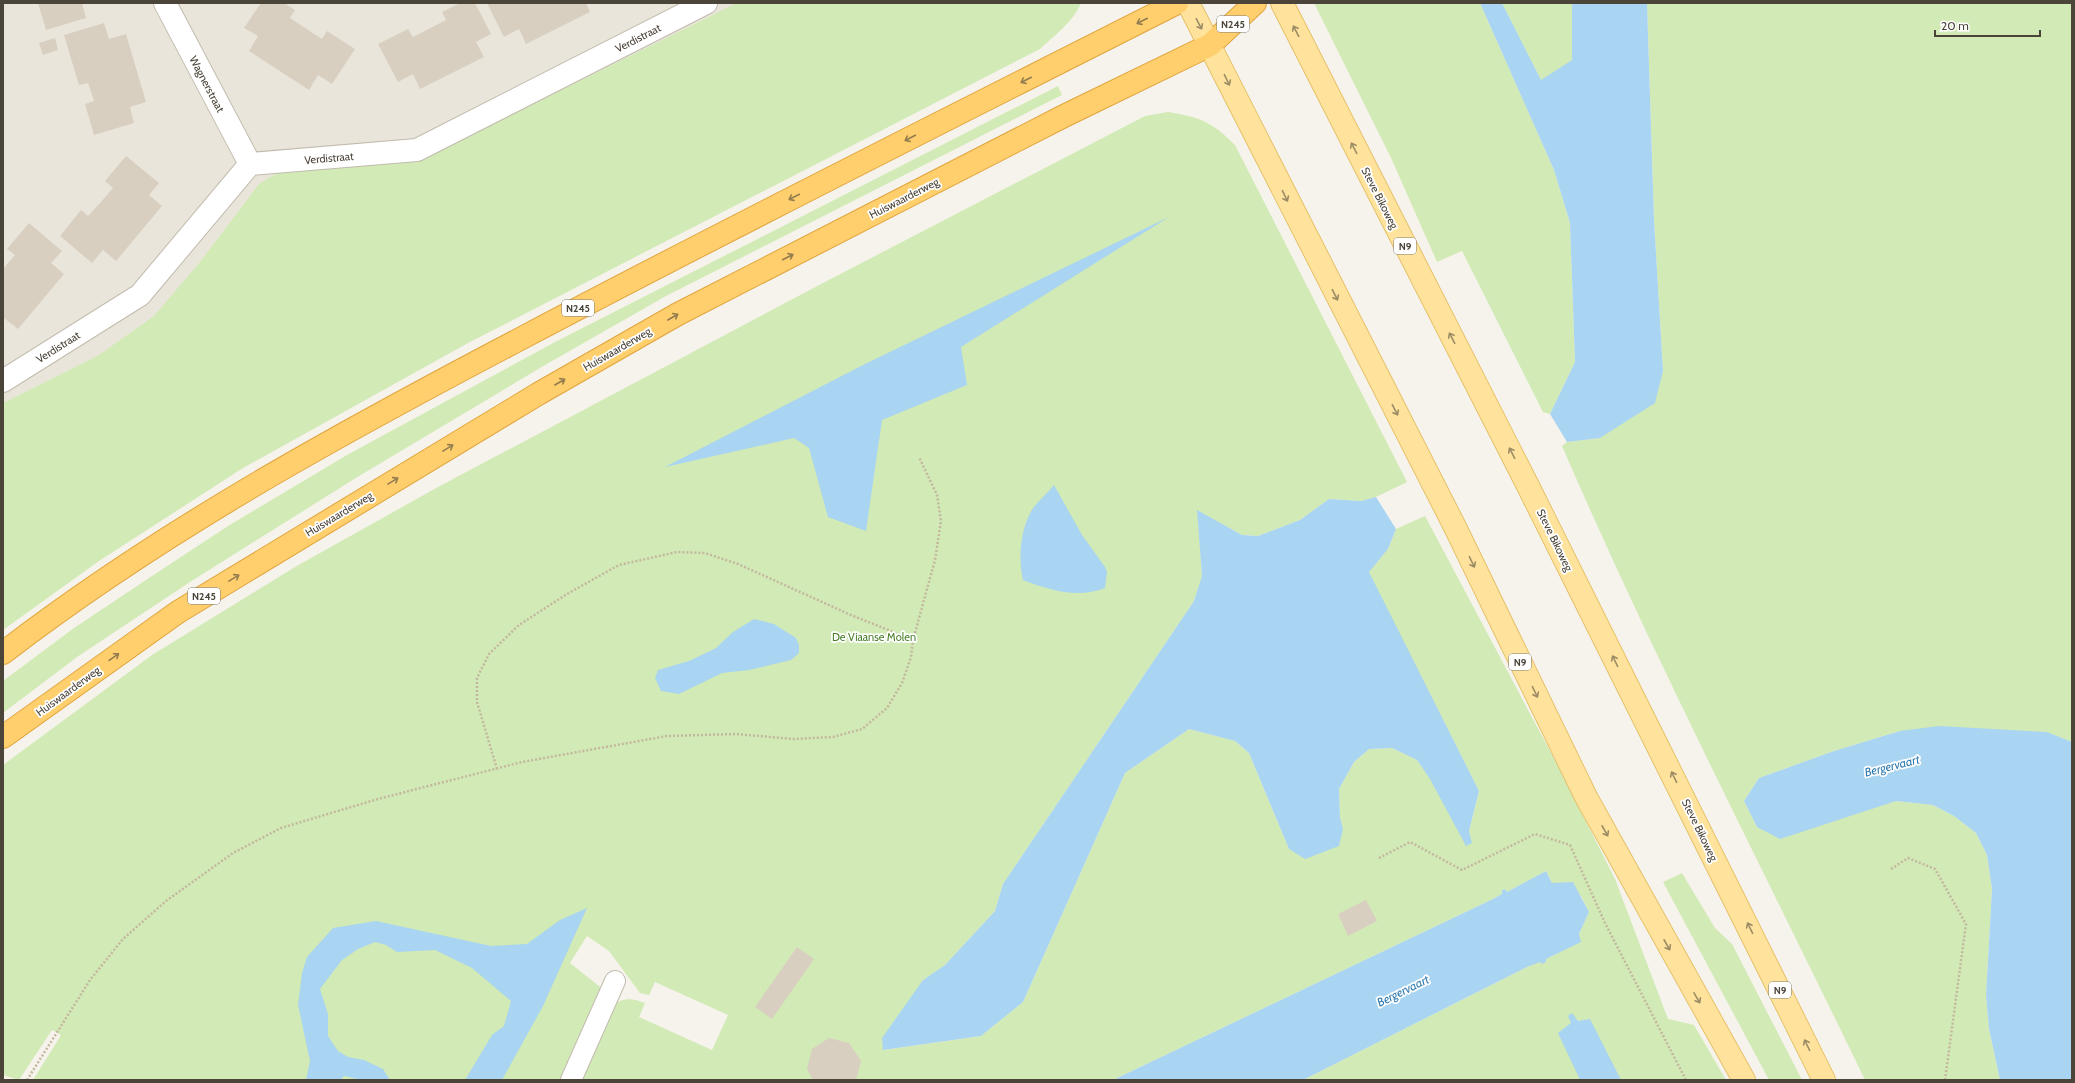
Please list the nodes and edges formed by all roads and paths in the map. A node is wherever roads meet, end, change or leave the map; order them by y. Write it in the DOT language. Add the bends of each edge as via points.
graph roads {
  1 [pos="165,3"];
  2 [pos="706,3"];
  3 [pos="1177,3"];
  4 [pos="1188,3"];
  5 [pos="1255,3"];
  6 [pos="1282,3"];
  7 [pos="1210,45"];
  8 [pos="250,164"];
  9 [pos="3,381"];
  10 [pos="919,457"];
  11 [pos="913,640"];
  12 [pos="3,653"];
  13 [pos="3,738"];
  14 [pos="497,769"];
  15 [pos="1379,858"];
  16 [pos="1891,869"];
  17 [pos="615,981"];
  18 [pos="27,1080"];
  19 [pos="571,1080"];
  20 [pos="1686,1080"];
  21 [pos="1744,1080"];
  22 [pos="1824,1080"];
  23 [pos="1945,1080"];
  1 -- 8 [label="street, Wagnerstraat"];
  2 -- 8 [label="street, Verdistraat" via="417,150"];
  3 -- 12 [label="highway, N245, one-way" via="640,275 368,419 173,534"];
  4 -- 7 [label="main road, N9, one-way"];
  5 -- 7 [label="highway, Huiswaarderweg / N245"];
  22 -- 6 [label="main road, Steve Bikoweg / N9, one-way" via="1530,488"];
  13 -- 7 [label="highway, Huiswaarderweg / N245, one-way" via="178,612 428,460 678,314 1064,116"];
  7 -- 21 [label="main road, N9, one-way" via="1317,260 1455,527 1586,797"];
  8 -- 9 [label="street, Verdistraat" via="140,296"];
  10 -- 11 [label="path" via="937,495 942,521 936,560"];
  11 -- 14 [label="path" via="911,657 902,683 887,708 862,729 833,737 793,739 736,734 667,736 522,762"];
  11 -- 14 [label="path" via="738,564 705,553 677,552 619,565 566,594 519,626 489,654 477,678 477,702"];
  14 -- 18 [label="path" via="378,799 281,828 233,853 166,901 124,939 90,980"];
  15 -- 20 [label="path" via="1410,842 1462,870 1535,834 1570,845 1605,923"];
  16 -- 23 [label="path" via="1908,858 1935,869 1966,924"];
  17 -- 19 [label="lane"];
}
